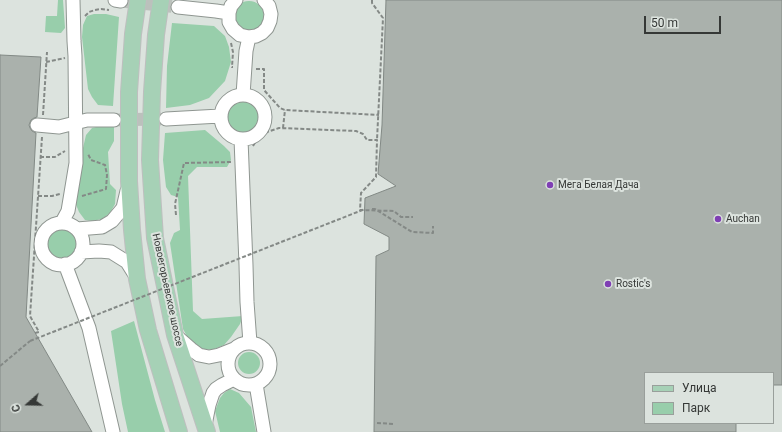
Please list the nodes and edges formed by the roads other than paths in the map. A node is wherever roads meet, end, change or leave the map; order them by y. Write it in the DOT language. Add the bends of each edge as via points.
graph roads {
  1 [pos="73,0"];
  2 [pos="138,0"];
  3 [pos="161,0"];
  4 [pos="236,0"];
  5 [pos="264,0"];
  6 [pos="178,7"];
  7 [pos="229,13"];
  8 [pos="249,37"];
  9 [pos="243,95"];
  10 [pos="220,116"];
  11 [pos="166,119"];
  12 [pos="114,120"];
  13 [pos="76,123"];
  14 [pos="40,126"];
  15 [pos="241,139"];
  16 [pos="129,181"];
  17 [pos="62,222"];
  18 [pos="78,229"];
  19 [pos="81,252"];
  20 [pos="65,264"];
  21 [pos="138,279"];
  22 [pos="175,334"];
  23 [pos="250,343"];
  24 [pos="234,349"];
  25 [pos="234,379"];
  26 [pos="256,384"];
  27 [pos="206,428"];
  28 [pos="113,432"];
  29 [pos="179,432"];
  30 [pos="264,432"];
  1 -- 13 [label="street"];
  2 -- 16 [label="main road" via="128,92"];
  3 -- 22 [label="main road, Новоегорьевское шоссе" via="154,56 150,160 155,238"];
  4 -- 7 [label="street"];
  5 -- 8 [label="street" via="269,6 270,21 262,33"];
  6 -- 7 [label="street"];
  7 -- 8 [label="street" via="229,22 233,29 240,35"];
  8 -- 9 [label="street"];
  9 -- 10 [label="street" via="228,100 222,107"];
  9 -- 15 [label="street" via="259,102 264,110 265,119 257,134"];
  10 -- 11 [label="street"];
  10 -- 15 [label="street" via="226,132"];
  12 -- 13 [label="street" via="87,120"];
  13 -- 14 [label="street" via="59,127"];
  13 -- 17 [label="street" via="75,176 68,211"];
  15 -- 23 [label="street"];
  16 -- 18 [label="street" via="123,208 112,221 102,227"];
  16 -- 21 [label="main road"];
  17 -- 18 [label="street"];
  17 -- 20 [label="street" via="47,228 40,243 46,258 53,263"];
  18 -- 19 [label="street" via="82,236"];
  19 -- 20 [label="street" via="76,259"];
  19 -- 21 [label="street" via="111,252 126,262"];
  20 -- 28 [label="street" via="89,328"];
  21 -- 29 [label="main road" via="148,330"];
  22 -- 24 [label="street" via="190,350 209,357"];
  22 -- 27 [label="main road, Новоегорьевское шоссе"];
  23 -- 24 [label="street"];
  23 -- 26 [label="street" via="264,349 270,363 269,372 264,380"];
  24 -- 25 [label="street" via="229,356 228,364 229,372"];
  25 -- 26 [label="street" via="248,386"];
  25 -- 27 [label="street" via="222,384 213,393"];
  26 -- 30 [label="street"];
}
